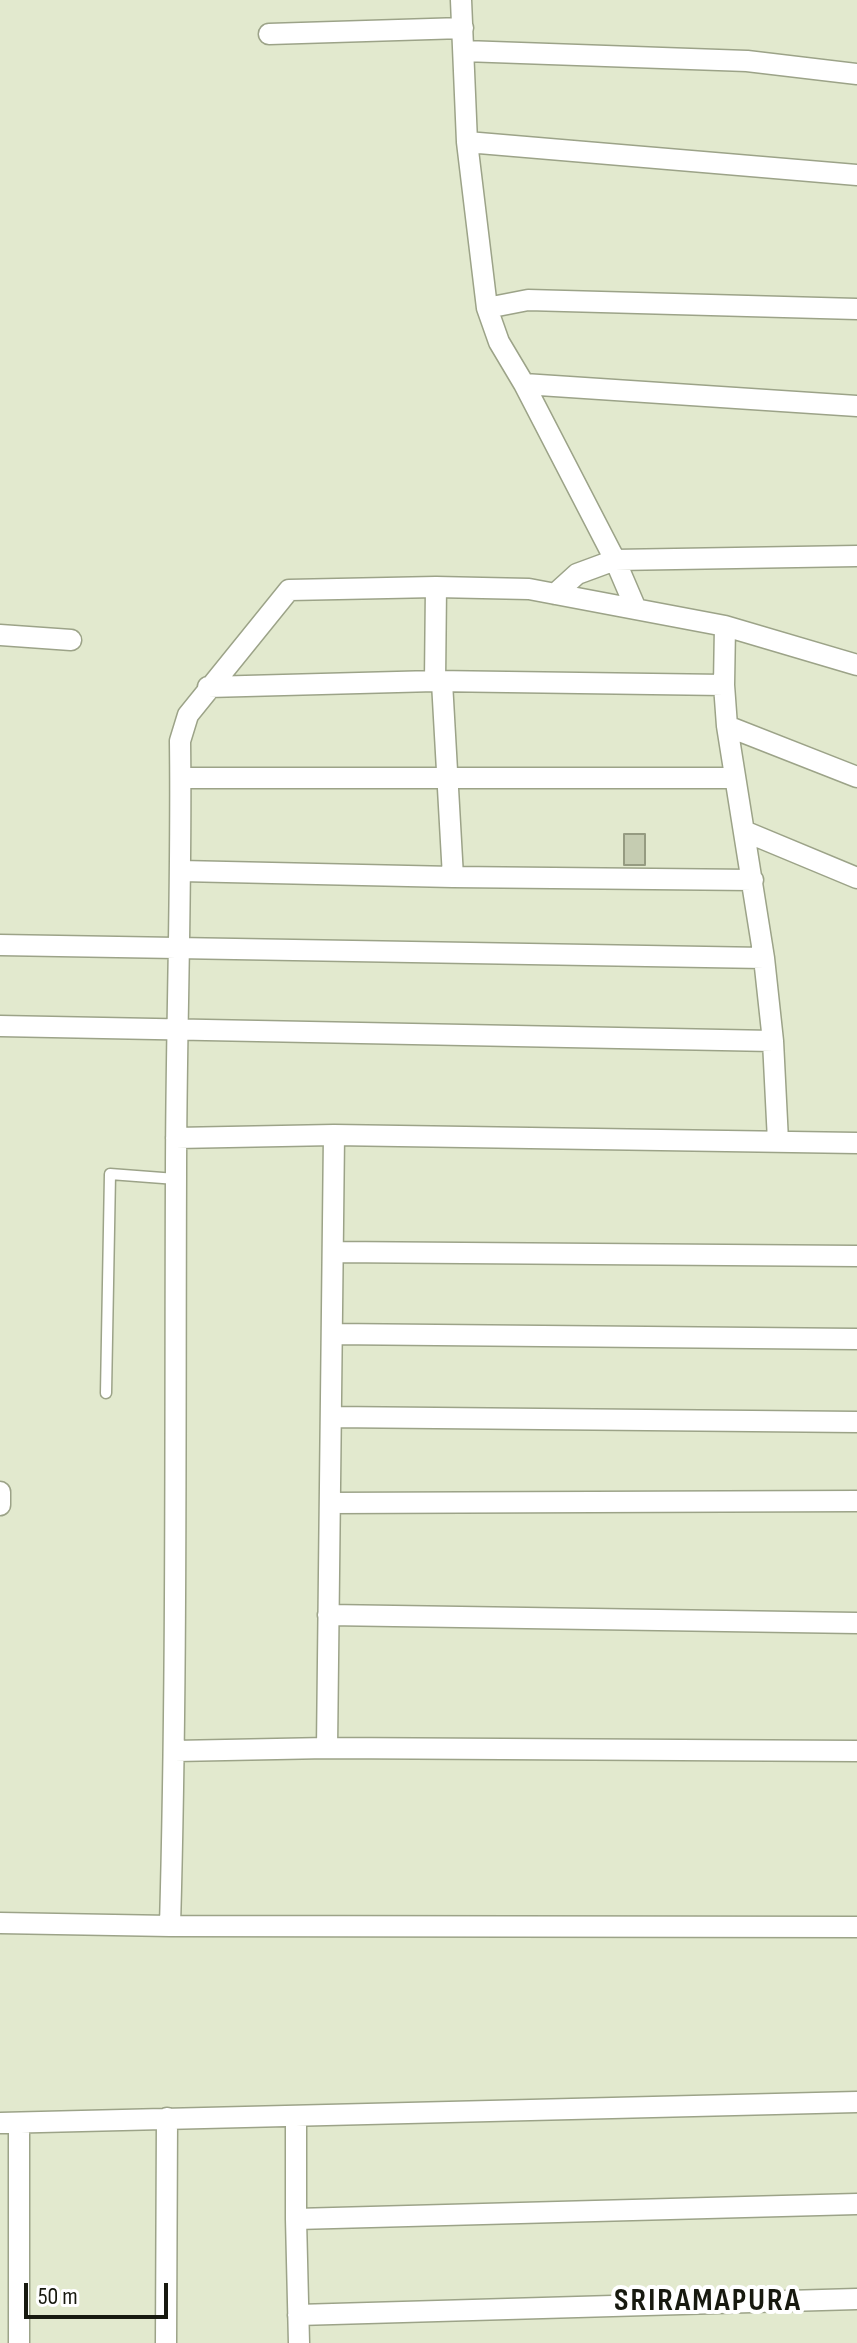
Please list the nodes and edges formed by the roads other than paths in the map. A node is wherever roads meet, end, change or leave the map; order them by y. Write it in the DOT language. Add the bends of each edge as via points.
graph roads {
  1 [pos="461,0"];
  2 [pos="463,28"];
  3 [pos="269,34"];
  4 [pos="464,51"];
  5 [pos="857,74"];
  6 [pos="467,142"];
  7 [pos="857,175"];
  8 [pos="487,308"];
  9 [pos="857,309"];
  10 [pos="524,384"];
  11 [pos="857,397"];
  12 [pos="857,406"];
  13 [pos="857,556"];
  14 [pos="615,560"];
  15 [pos="436,587"];
  16 [pos="555,594"];
  17 [pos="636,609"];
  18 [pos="725,626"];
  19 [pos="0,635"];
  20 [pos="71,640"];
  21 [pos="857,665"];
  22 [pos="438,682"];
  23 [pos="724,685"];
  24 [pos="208,687"];
  25 [pos="727,726"];
  26 [pos="857,777"];
  27 [pos="181,778"];
  28 [pos="735,778"];
  29 [pos="446,779"];
  30 [pos="744,831"];
  31 [pos="181,871"];
  32 [pos="453,877"];
  33 [pos="857,878"];
  34 [pos="753,880"];
  35 [pos="0,945"];
  36 [pos="180,947"];
  37 [pos="764,958"];
  38 [pos="0,1026"];
  39 [pos="178,1030"];
  40 [pos="773,1041"];
  41 [pos="334,1135"];
  42 [pos="176,1138"];
  43 [pos="778,1141"];
  44 [pos="857,1143"];
  45 [pos="176,1179"];
  46 [pos="333,1252"];
  47 [pos="857,1256"];
  48 [pos="332,1334"];
  49 [pos="857,1339"];
  50 [pos="106,1393"];
  51 [pos="331,1417"];
  52 [pos="857,1422"];
  53 [pos="0,1492"];
  54 [pos="857,1501"];
  55 [pos="330,1503"];
  56 [pos="0,1505"];
  57 [pos="328,1615"];
  58 [pos="857,1623"];
  59 [pos="327,1748"];
  60 [pos="175,1751"];
  61 [pos="857,1751"];
  62 [pos="0,1923"];
  63 [pos="170,1926"];
  64 [pos="857,1927"];
  65 [pos="857,2102"];
  66 [pos="296,2116"];
  67 [pos="167,2118"];
  68 [pos="10,2123"];
  69 [pos="857,2204"];
  70 [pos="296,2219"];
  71 [pos="857,2299"];
  72 [pos="298,2315"];
  73 [pos="19,2343"];
  74 [pos="166,2343"];
  75 [pos="299,2343"];
  1 -- 2 [label="street"];
  2 -- 3 [label="street"];
  2 -- 4 [label="street"];
  4 -- 5 [label="street" via="747,61"];
  4 -- 6 [label="street"];
  6 -- 7 [label="street"];
  6 -- 8 [label="street"];
  8 -- 9 [label="street" via="528,300"];
  8 -- 10 [label="street" via="499,342"];
  10 -- 12 [label="street"];
  10 -- 14 [label="street"];
  11 -- 12 [label="street"];
  13 -- 14 [label="street"];
  14 -- 16 [label="street" via="577,574"];
  14 -- 17 [label="street"];
  15 -- 16 [label="street"];
  15 -- 22 [label="street"];
  15 -- 24 [label="street" via="289,590"];
  16 -- 17 [label="street"];
  17 -- 18 [label="street"];
  18 -- 21 [label="street"];
  18 -- 23 [label="street"];
  19 -- 20 [label="street"];
  22 -- 23 [label="street"];
  22 -- 24 [label="street"];
  22 -- 29 [label="street"];
  23 -- 25 [label="street"];
  24 -- 27 [label="street" via="188,715 180,741"];
  25 -- 26 [label="street"];
  25 -- 28 [label="street"];
  27 -- 29 [label="street"];
  27 -- 31 [label="street"];
  28 -- 29 [label="street"];
  28 -- 30 [label="street"];
  29 -- 32 [label="street"];
  30 -- 33 [label="street"];
  30 -- 34 [label="street"];
  31 -- 32 [label="street"];
  31 -- 36 [label="street"];
  32 -- 34 [label="street"];
  34 -- 37 [label="street"];
  35 -- 36 [label="street"];
  36 -- 37 [label="street"];
  36 -- 39 [label="street"];
  37 -- 40 [label="street"];
  38 -- 39 [label="street"];
  39 -- 40 [label="street"];
  39 -- 42 [label="street"];
  40 -- 43 [label="street"];
  41 -- 42 [label="street"];
  41 -- 43 [label="street"];
  41 -- 46 [label="street"];
  42 -- 45 [label="street"];
  43 -- 44 [label="street"];
  45 -- 50 [label="lane" via="110,1174"];
  45 -- 60 [label="street"];
  46 -- 47 [label="street"];
  46 -- 48 [label="street"];
  48 -- 49 [label="street"];
  48 -- 51 [label="street"];
  51 -- 52 [label="street"];
  51 -- 55 [label="street"];
  53 -- 56 [label="street"];
  54 -- 55 [label="street"];
  55 -- 57 [label="street"];
  57 -- 58 [label="street"];
  57 -- 59 [label="street"];
  59 -- 60 [label="street"];
  59 -- 61 [label="street"];
  60 -- 63 [label="street"];
  62 -- 63 [label="street"];
  63 -- 64 [label="street"];
  65 -- 66 [label="street"];
  66 -- 67 [label="street"];
  66 -- 70 [label="street"];
  67 -- 68 [label="street"];
  67 -- 74 [label="street"];
  68 -- 73 [label="street"];
  69 -- 70 [label="street"];
  70 -- 72 [label="street"];
  71 -- 72 [label="street"];
  72 -- 75 [label="street"];
}
